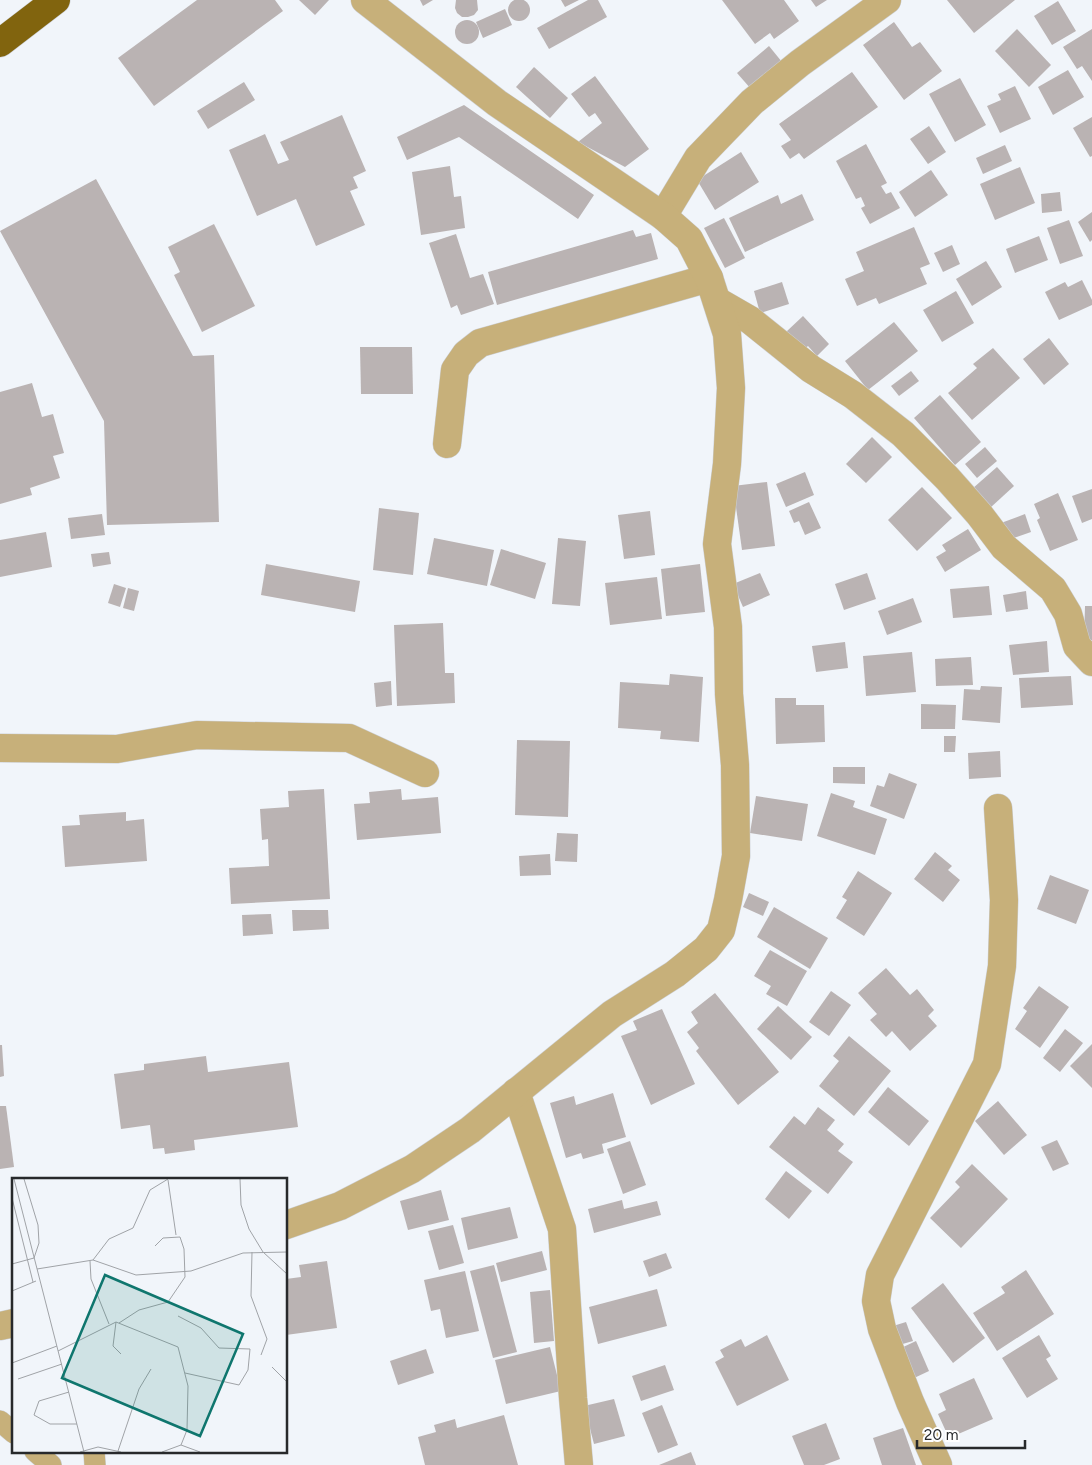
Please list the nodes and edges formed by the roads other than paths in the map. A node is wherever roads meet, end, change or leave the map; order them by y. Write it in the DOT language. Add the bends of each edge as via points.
graph roads {
  1 [pos="56,0"];
  2 [pos="365,0"];
  3 [pos="887,0"];
  4 [pos="0,43"];
  5 [pos="663,216"];
  6 [pos="713,289"];
  7 [pos="447,444"];
  8 [pos="1092,662"];
  9 [pos="0,748"];
  10 [pos="425,773"];
  11 [pos="998,808"];
  12 [pos="516,1092"];
  13 [pos="288,1224"];
  14 [pos="0,1421"];
  15 [pos="12,1431"];
  16 [pos="36,1452"];
  17 [pos="94,1452"];
  18 [pos="51,1465"];
  19 [pos="95,1465"];
  20 [pos="579,1465"];
  21 [pos="938,1465"];
  1 -- 4 [label="highway"];
  2 -- 5 [label="street" via="497,103"];
  3 -- 5 [label="street" via="752,102 698,158"];
  5 -- 6 [label="street" via="689,239"];
  6 -- 7 [label="street" via="480,343 466,354 455,370"];
  6 -- 8 [label="street" via="811,369 853,395 903,434 947,478 1004,547 1053,590 1068,614 1077,646"];
  6 -- 12 [label="street" via="726,334 731,388 727,464 717,544 728,627 736,856 721,930 706,949 675,974 612,1014"];
  9 -- 10 [label="street" via="116,749 197,735 349,738"];
  11 -- 21 [label="street" via="1004,900 1002,966 986,1064 880,1275 876,1301 882,1330"];
  12 -- 13 [label="street" via="470,1130 412,1170 340,1206"];
  12 -- 20 [label="street" via="562,1229"];
  14 -- 15 [label="lane"];
  16 -- 18 [label="lane"];
  17 -- 19 [label="lane"];
}
